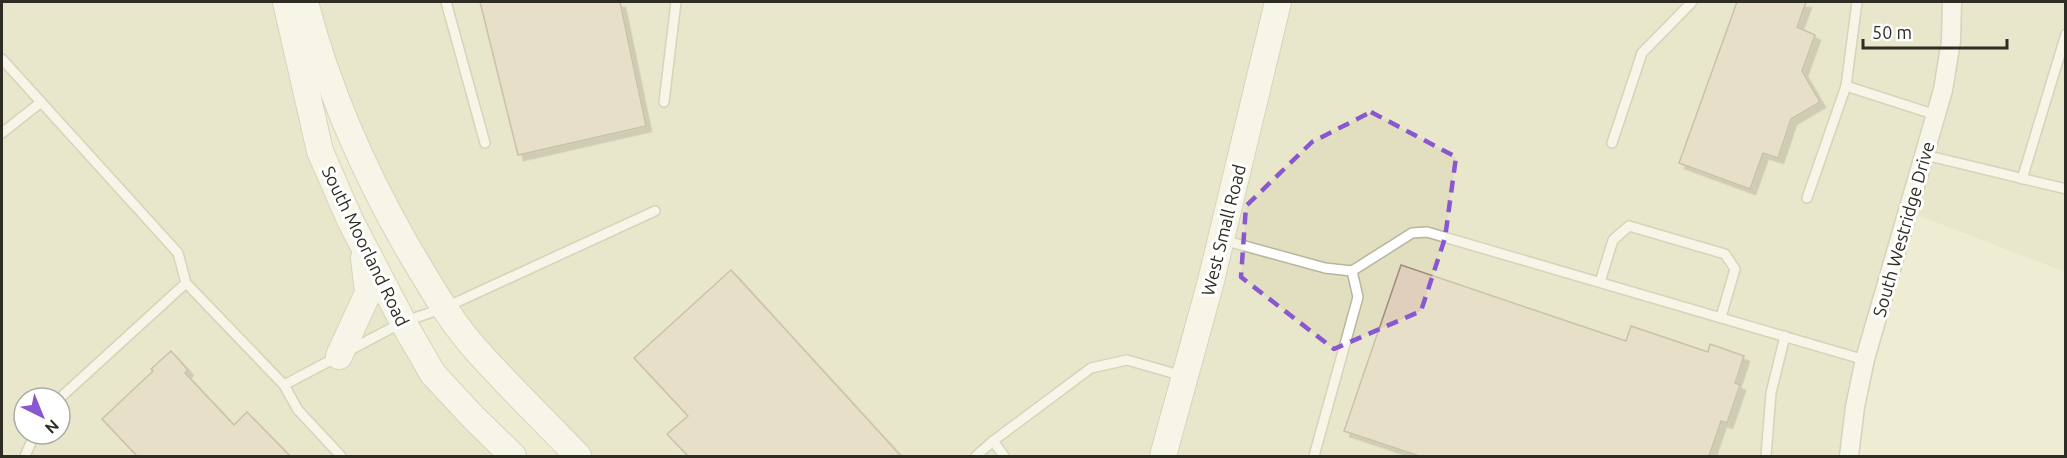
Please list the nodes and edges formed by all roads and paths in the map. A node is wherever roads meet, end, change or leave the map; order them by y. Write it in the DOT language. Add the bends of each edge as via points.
graph roads {
  1 [pos="286,2"];
  2 [pos="305,2"];
  3 [pos="446,2"];
  4 [pos="676,2"];
  5 [pos="1278,2"];
  6 [pos="1692,2"];
  7 [pos="1857,2"];
  8 [pos="1952,2"];
  9 [pos="2066,34"];
  10 [pos="2,59"];
  11 [pos="1846,86"];
  12 [pos="664,102"];
  13 [pos="40,104"];
  14 [pos="1936,115"];
  15 [pos="2,133"];
  16 [pos="485,143"];
  17 [pos="1612,143"];
  18 [pos="1925,155"];
  19 [pos="2022,179"];
  20 [pos="2066,189"];
  21 [pos="1807,198"];
  22 [pos="655,212"];
  23 [pos="361,240"];
  24 [pos="1221,240"];
  25 [pos="1352,271"];
  26 [pos="1600,282"];
  27 [pos="186,283"];
  28 [pos="444,308"];
  29 [pos="1720,317"];
  30 [pos="403,322"];
  31 [pos="1785,336"];
  32 [pos="339,356"];
  33 [pos="1865,360"];
  34 [pos="1185,376"];
  35 [pos="284,385"];
  36 [pos="72,387"];
  37 [pos="993,441"];
  38 [pos="341,456"];
  39 [pos="513,456"];
  40 [pos="578,456"];
  41 [pos="976,456"];
  42 [pos="1004,456"];
  43 [pos="1163,456"];
  44 [pos="1314,456"];
  45 [pos="1766,456"];
  46 [pos="1849,456"];
  1 -- 23 [label="main road, South Moorland Road" via="320,151"];
  2 -- 28 [label="main road, South Moorland Road" via="326,75 358,155 383,206"];
  3 -- 16 [label="lane"];
  4 -- 12 [label="lane"];
  5 -- 24 [label="main road, West Small Road"];
  6 -- 17 [label="lane" via="1642,53"];
  7 -- 11 [label="lane"];
  8 -- 14 [label="street, South Westridge Drive" via="1951,41"];
  9 -- 19 [label="lane"];
  10 -- 13 [label="lane"];
  11 -- 14 [label="lane"];
  11 -- 21 [label="lane"];
  13 -- 15 [label="lane"];
  13 -- 27 [label="lane" via="178,253"];
  14 -- 18 [label="street, South Westridge Drive"];
  18 -- 19 [label="lane"];
  18 -- 33 [label="street, South Westridge Drive"];
  19 -- 20 [label="lane"];
  22 -- 28 [label="lane"];
  23 -- 30 [label="main road, South Moorland Road"];
  23 -- 32 [label="main road" via="368,293"];
  24 -- 25 [label="lane" via="1325,268"];
  24 -- 34 [label="main road, West Small Road"];
  25 -- 26 [label="lane" via="1412,233 1427,232"];
  25 -- 44 [label="lane" via="1358,297"];
  26 -- 29 [label="lane"];
  26 -- 29 [label="lane" via="1613,240 1629,226 1725,254 1735,269"];
  27 -- 35 [label="lane"];
  27 -- 36 [label="lane"];
  28 -- 30 [label="lane"];
  28 -- 40 [label="main road, South Moorland Road" via="472,344"];
  29 -- 31 [label="lane"];
  30 -- 32 [label="lane"];
  30 -- 39 [label="main road, South Moorland Road" via="433,374"];
  31 -- 33 [label="lane"];
  31 -- 45 [label="lane" via="1772,393"];
  32 -- 35 [label="lane"];
  33 -- 46 [label="street, South Westridge Drive"];
  34 -- 37 [label="lane" via="1127,360 1091,368"];
  34 -- 43 [label="main road, West Small Road"];
  35 -- 38 [label="lane" via="298,410"];
  37 -- 41 [label="lane"];
  37 -- 42 [label="lane"];
}
